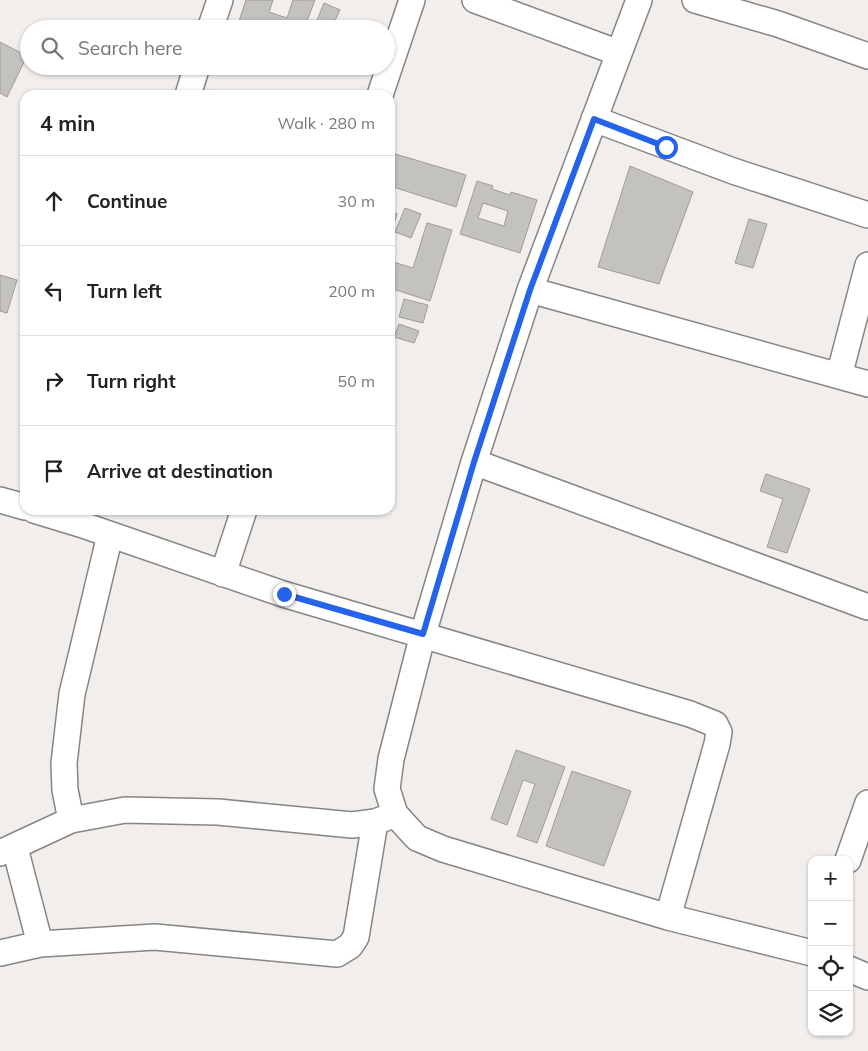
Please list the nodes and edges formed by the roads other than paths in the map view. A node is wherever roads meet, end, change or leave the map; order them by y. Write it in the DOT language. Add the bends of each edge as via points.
graph roads {
  1 [pos="220,0"];
  2 [pos="412,0"];
  3 [pos="475,0"];
  4 [pos="639,0"];
  5 [pos="695,0"];
  6 [pos="213,20"];
  7 [pos="395,50"];
  8 [pos="619,53"];
  9 [pos="868,56"];
  10 [pos="195,75"];
  11 [pos="387,75"];
  12 [pos="190,90"];
  13 [pos="382,90"];
  14 [pos="594,119"];
  15 [pos="868,215"];
  16 [pos="868,265"];
  17 [pos="530,290"];
  18 [pos="839,376"];
  19 [pos="868,384"];
  20 [pos="474,462"];
  21 [pos="0,500"];
  22 [pos="20,505"];
  23 [pos="52,515"];
  24 [pos="242,515"];
  25 [pos="110,535"];
  26 [pos="223,574"];
  27 [pos="868,607"];
  28 [pos="423,634"];
  29 [pos="868,803"];
  30 [pos="385,818"];
  31 [pos="71,820"];
  32 [pos="8,851"];
  33 [pos="849,856"];
  34 [pos="668,917"];
  35 [pos="40,944"];
  36 [pos="808,952"];
  37 [pos="0,954"];
  38 [pos="853,971"];
  39 [pos="868,977"];
  1 -- 6 [label="street"];
  2 -- 7 [label="street"];
  3 -- 8 [label="street"];
  4 -- 8 [label="street"];
  5 -- 9 [label="street" via="778,24"];
  8 -- 14 [label="street"];
  10 -- 12 [label="street"];
  11 -- 13 [label="street"];
  14 -- 15 [label="street" via="733,171"];
  14 -- 17 [label="street"];
  16 -- 18 [label="street"];
  17 -- 18 [label="street"];
  17 -- 20 [label="street"];
  18 -- 19 [label="street"];
  20 -- 27 [label="street"];
  20 -- 28 [label="street"];
  21 -- 22 [label="street"];
  23 -- 25 [label="street"];
  24 -- 26 [label="street"];
  25 -- 26 [label="street"];
  25 -- 31 [label="street" via="72,694 64,763"];
  26 -- 28 [label="street"];
  28 -- 30 [label="street" via="391,759"];
  28 -- 34 [label="street" via="715,724 719,732 717,744"];
  29 -- 33 [label="street"];
  30 -- 31 [label="street" via="352,824 218,812 125,810"];
  30 -- 34 [label="street" via="417,838 443,849"];
  30 -- 35 [label="street" via="356,937 338,954 155,937"];
  31 -- 32 [label="street"];
  32 -- 35 [label="street"];
  34 -- 36 [label="street"];
  35 -- 37 [label="street"];
  38 -- 39 [label="street"];
}
